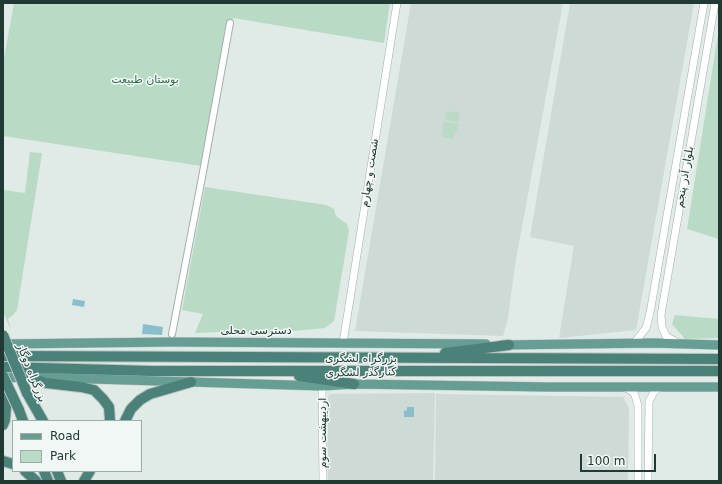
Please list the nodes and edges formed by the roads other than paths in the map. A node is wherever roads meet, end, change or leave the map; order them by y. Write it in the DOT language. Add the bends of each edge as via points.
graph roads {
  1 [pos="397,3"];
  2 [pos="704,3"];
  3 [pos="715,3"];
  4 [pos="230,23"];
  5 [pos="172,334"];
  6 [pos="3,335"];
  7 [pos="343,343"];
  8 [pos="634,343"];
  9 [pos="678,343"];
  10 [pos="3,344"];
  11 [pos="509,345"];
  12 [pos="719,345"];
  13 [pos="3,356"];
  14 [pos="395,358"];
  15 [pos="719,359"];
  16 [pos="3,368"];
  17 [pos="258,371"];
  18 [pos="719,371"];
  19 [pos="3,377"];
  20 [pos="28,377"];
  21 [pos="191,382"];
  22 [pos="354,384"];
  23 [pos="322,386"];
  24 [pos="620,386"];
  25 [pos="669,386"];
  26 [pos="719,386"];
  27 [pos="27,393"];
  28 [pos="3,394"];
  29 [pos="638,406"];
  30 [pos="648,408"];
  31 [pos="23,420"];
  32 [pos="38,420"];
  33 [pos="42,420"];
  34 [pos="110,420"];
  35 [pos="126,420"];
  36 [pos="3,425"];
  37 [pos="26,472"];
  38 [pos="89,472"];
  39 [pos="36,481"];
  40 [pos="84,481"];
  41 [pos="323,481"];
  42 [pos="638,481"];
  43 [pos="648,481"];
  1 -- 7 [label="street, شصت و چهارم"];
  2 -- 8 [label="street, بلوار آذر پنجم" via="650,313 646,328"];
  3 -- 9 [label="street, بلوار آذر پنجم" via="661,315 662,328 666,336"];
  4 -- 5 [label="street"];
  6 -- 27 [label="highway, بزرگراه دوگاز, bridge"];
  7 -- 10 [label="main road, دسترسی محلی"];
  7 -- 11 [label="main road, دسترسی محلی"];
  8 -- 9 [label="main road"];
  8 -- 11 [label="main road"];
  9 -- 12 [label="main road"];
  11 -- 14 [label="highway"];
  13 -- 14 [label="highway, بزرگراه لشگری"];
  14 -- 15 [label="highway, بزرگراه لشگری"];
  16 -- 17 [label="highway, بزرگراه لشگری"];
  17 -- 18 [label="highway, بزرگراه لشگری"];
  17 -- 22 [label="highway"];
  19 -- 20 [label="main road, کنارگذر لشگری"];
  19 -- 31 [label="highway, bridge"];
  20 -- 21 [label="main road, کنارگذر لشگری"];
  20 -- 34 [label="highway" via="46,383 94,390 109,407"];
  21 -- 23 [label="main road, کنارگذر لشگری"];
  21 -- 35 [label="highway" via="150,394 131,409"];
  22 -- 23 [label="main road, کنارگذر لشگری"];
  22 -- 24 [label="main road, کنارگذر لشگری"];
  23 -- 41 [label="street, اردیبهشت سوم"];
  24 -- 25 [label="main road, کنارگذر لشگری"];
  24 -- 29 [label="street" via="634,392"];
  25 -- 26 [label="main road, کنارگذر لشگری"];
  25 -- 30 [label="street" via="654,392"];
  27 -- 32 [label="highway, بزرگراه دوگاز"];
  27 -- 33 [label="highway"];
  28 -- 36 [label="highway" via="6,406"];
  29 -- 30 [label="street" via="642,404"];
  29 -- 42 [label="street"];
  30 -- 43 [label="street"];
  37 -- 39 [label="highway"];
  38 -- 40 [label="highway"];
}
